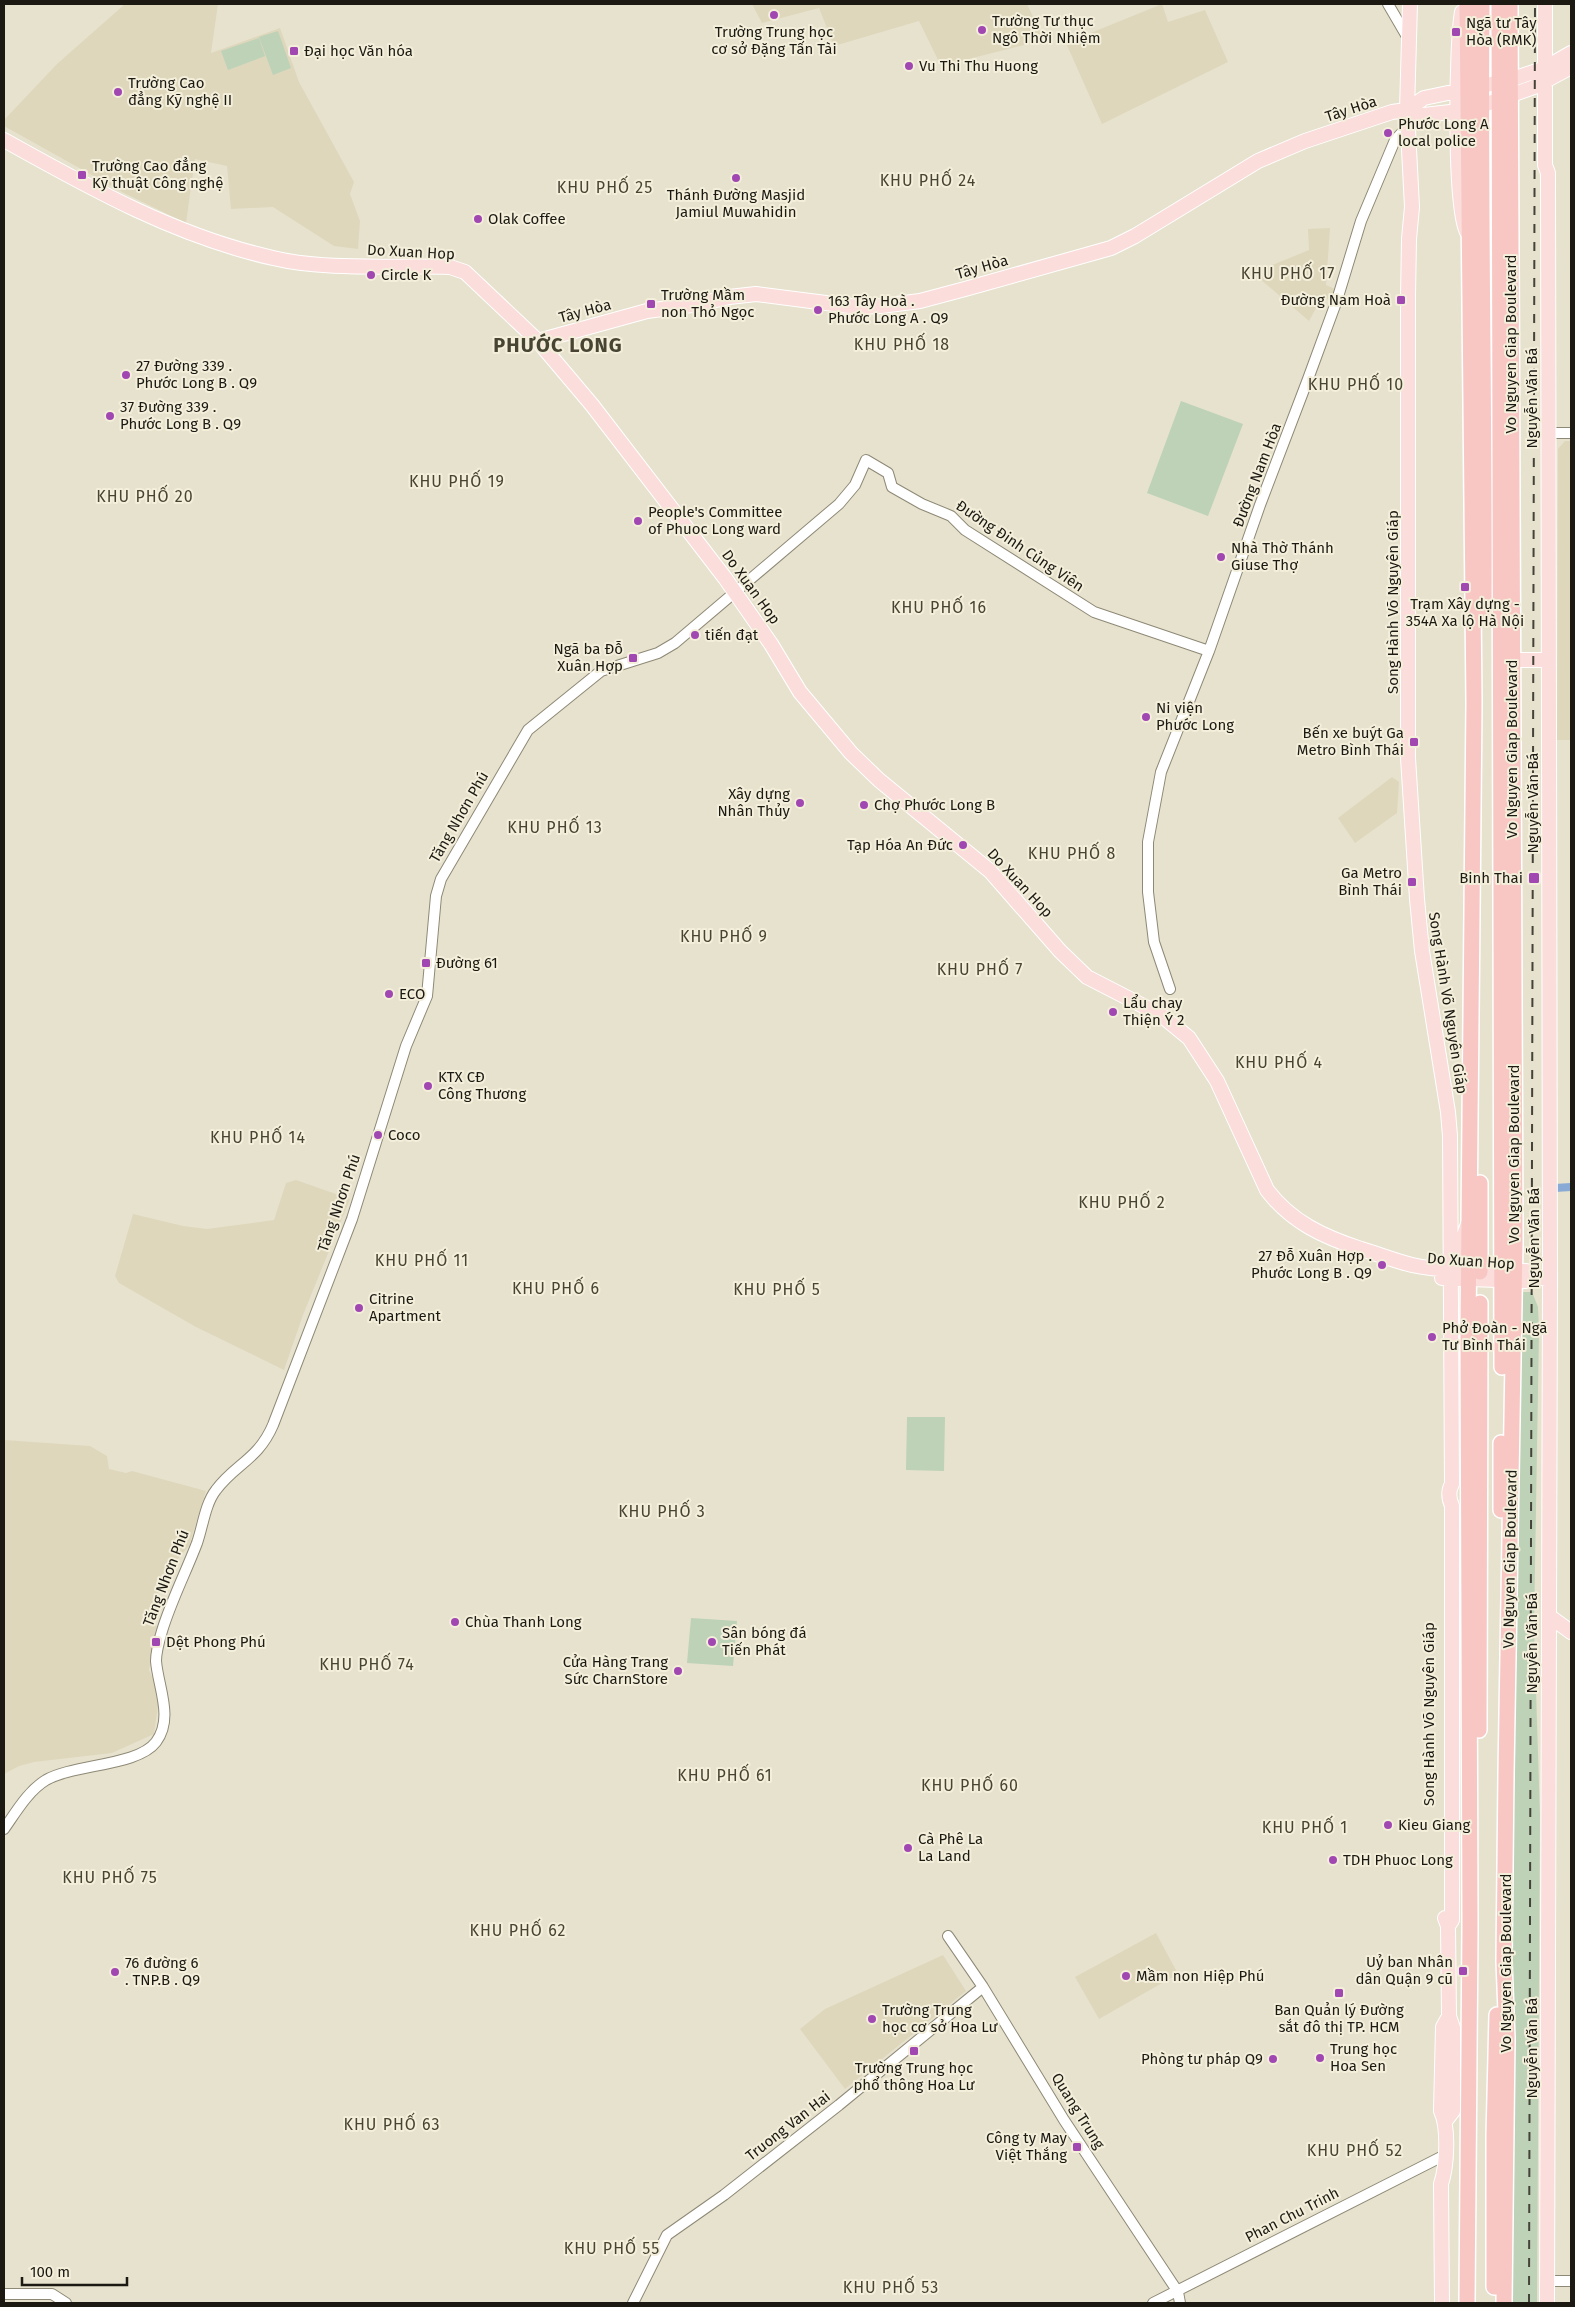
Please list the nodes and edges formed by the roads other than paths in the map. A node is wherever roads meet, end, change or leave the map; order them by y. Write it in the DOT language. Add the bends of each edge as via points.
graph roads {
  1 [pos="1388,4"];
  2 [pos="1410,4"];
  3 [pos="1465,4"];
  4 [pos="1482,4"];
  5 [pos="1499,4"];
  6 [pos="1510,4"];
  7 [pos="1545,4"];
  8 [pos="1552,4"];
  9 [pos="1410,41"];
  10 [pos="1571,54"];
  11 [pos="1571,67"];
  12 [pos="1548,73"];
  13 [pos="1504,82"];
  14 [pos="1469,90"];
  15 [pos="1504,99"];
  16 [pos="1469,109"];
  17 [pos="1407,110"];
  18 [pos="1409,125"];
  19 [pos="4,140"];
  20 [pos="1481,155"];
  21 [pos="1468,179"];
  22 [pos="1469,234"];
  23 [pos="538,341"];
  24 [pos="1548,433"];
  25 [pos="1571,433"];
  26 [pos="735,593"];
  27 [pos="1209,652"];
  28 [pos="1506,660"];
  29 [pos="1549,660"];
  30 [pos="1170,989"];
  31 [pos="1474,1271"];
  32 [pos="1446,1273"];
  33 [pos="1509,1276"];
  34 [pos="1550,1280"];
  35 [pos="1468,1329"];
  36 [pos="1478,1345"];
  37 [pos="1450,1495"];
  38 [pos="1549,1616"];
  39 [pos="1571,1632"];
  40 [pos="4,1828"];
  41 [pos="948,1936"];
  42 [pos="1504,1961"];
  43 [pos="1497,1975"];
  44 [pos="983,1987"];
  45 [pos="1496,2020"];
  46 [pos="1507,2038"];
  47 [pos="1445,2155"];
  48 [pos="1445,2171"];
  49 [pos="1547,2281"];
  50 [pos="1571,2281"];
  51 [pos="1178,2292"];
  52 [pos="4,2294"];
  53 [pos="66,2303"];
  54 [pos="633,2303"];
  55 [pos="1152,2303"];
  56 [pos="1180,2303"];
  57 [pos="1442,2303"];
  58 [pos="1451,2303"];
  59 [pos="1467,2303"];
  60 [pos="1477,2303"];
  61 [pos="1494,2303"];
  62 [pos="1504,2303"];
  63 [pos="1547,2303"];
  1 -- 9 [label="street"];
  2 -- 9 [label="main road, Song Hành Võ Nguyên Giáp"];
  3 -- 14 [label="highway, Vo Nguyen Giap Boulevard"];
  4 -- 14 [label="highway, Vo Nguyen Giap Boulevard"];
  5 -- 13 [label="highway, Vo Nguyen Giap Boulevard"];
  6 -- 13 [label="highway, Vo Nguyen Giap Boulevard"];
  7 -- 12 [label="main road, Nguyễn Văn Bá"];
  8 -- 12 [label="main road, Nguyễn Văn Bá"];
  9 -- 17 [label="main road, Song Hành Võ Nguyên Giáp"];
  10 -- 12 [label="main road"];
  11 -- 12 [label="main road"];
  12 -- 13 [label="main road, Tây Hòa"];
  12 -- 15 [label="main road, Tây Hòa"];
  12 -- 24 [label="main road, Nguyễn Văn Bá" via="1545,165 1548,173"];
  13 -- 14 [label="main road, Tây Hòa"];
  13 -- 15 [label="highway, Vo Nguyen Giap Boulevard"];
  14 -- 16 [label="highway, Vo Nguyen Giap Boulevard"];
  14 -- 16 [label="main road, Vo Nguyen Giap Boulevard"];
  14 -- 17 [label="main road, Tây Hòa" via="1424,98"];
  15 -- 16 [label="main road, Tây Hòa"];
  15 -- 28 [label="highway, Vo Nguyen Giap Boulevard"];
  16 -- 17 [label="main road, Tây Hòa" via="1424,115"];
  16 -- 20 [label="highway, Vo Nguyen Giap Boulevard" via="1481,123"];
  16 -- 21 [label="highway, Vo Nguyen Giap Boulevard"];
  16 -- 22 [label="main road, Vo Nguyen Giap Boulevard" via="1461,212"];
  17 -- 18 [label="main road, Song Hành Võ Nguyên Giáp"];
  17 -- 23 [label="main road, Tây Hòa" via="1392,112 1270,154 1111,248 920,301 857,307 756,294 647,311"];
  18 -- 27 [label="street, Đường Nam Hòa" via="1395,140 1361,221 1334,308"];
  18 -- 32 [label="main road, Song Hành Võ Nguyên Giáp" via="1412,207 1408,296 1408,758 1424,968 1448,1112 1452,1197 1444,1207"];
  19 -- 23 [label="main road, Do Xuan Hop" via="70,178 158,221 274,259 329,266 428,266 465,272"];
  20 -- 21 [label="highway"];
  20 -- 31 [label="highway, Vo Nguyen Giap Boulevard" via="1485,506 1480,1243"];
  21 -- 22 [label="highway, Vo Nguyen Giap Boulevard"];
  22 -- 31 [label="highway, Vo Nguyen Giap Boulevard" via="1474,694 1469,1221"];
  23 -- 26 [label="main road, Do Xuan Hop" via="592,405"];
  24 -- 25 [label="street"];
  24 -- 29 [label="main road, Nguyễn Văn Bá"];
  26 -- 27 [label="street, Đường Đinh Củng Viên" via="840,504 855,485 866,460 888,473 892,487 951,516 965,530 1094,612"];
  26 -- 32 [label="main road, Do Xuan Hop" via="800,692 850,753 990,871 1086,977 1162,1015 1189,1038 1218,1081 1273,1198 1315,1232 1351,1246 1358,1253 1400,1269"];
  26 -- 40 [label="street, Tăng Nhơn Phú" via="675,643 658,653 601,671 528,730 512,754 441,879 436,896 427,996 406,1046 352,1219 273,1425 258,1451 212,1495 166,1618 156,1658 164,1704 158,1738 152,1746 136,1755 73,1770 46,1781 32,1792"];
  27 -- 30 [label="street, Đường Nam Hòa" via="1164,761 1148,842 1148,892 1154,942"];
  28 -- 29 [label="main road"];
  28 -- 33 [label="highway, Vo Nguyen Giap Boulevard"];
  29 -- 34 [label="main road, Nguyễn Văn Bá"];
  31 -- 32 [label="main road, Do Xuan Hop"];
  31 -- 33 [label="main road, Do Xuan Hop"];
  31 -- 35 [label="highway, Vo Nguyen Giap Boulevard"];
  31 -- 36 [label="highway, Vo Nguyen Giap Boulevard"];
  32 -- 37 [label="main road, Song Hành Võ Nguyên Giáp"];
  32 -- 37 [label="main road, Song Hành Võ Nguyên Giáp" via="1443,1336 1446,1482"];
  33 -- 34 [label="main road, Do Xuan Hop" via="1526,1281 1534,1276"];
  33 -- 42 [label="highway, Vo Nguyen Giap Boulevard" via="1512,1362"];
  33 -- 43 [label="highway, Vo Nguyen Giap Boulevard"];
  34 -- 38 [label="main road, Nguyễn Văn Bá"];
  35 -- 36 [label="highway"];
  35 -- 59 [label="highway, Vo Nguyen Giap Boulevard" via="1470,1928"];
  36 -- 60 [label="highway, Vo Nguyen Giap Boulevard"];
  37 -- 47 [label="main road, Song Hành Võ Nguyên Giáp" via="1452,1920 1448,1926 1449,2011 1443,2027 1441,2111 1446,2120"];
  38 -- 39 [label="main road"];
  38 -- 49 [label="main road, Nguyễn Văn Bá"];
  41 -- 44 [label="street, Quang Trung"];
  42 -- 43 [label="highway"];
  42 -- 46 [label="highway, Vo Nguyen Giap Boulevard"];
  43 -- 45 [label="highway, Vo Nguyen Giap Boulevard"];
  44 -- 51 [label="street, Quang Trung" via="1064,2120"];
  44 -- 54 [label="street, Truong Van Hai" via="854,2093 724,2195 667,2235"];
  45 -- 46 [label="highway"];
  45 -- 61 [label="highway, Vo Nguyen Giap Boulevard"];
  46 -- 62 [label="highway, Vo Nguyen Giap Boulevard"];
  47 -- 48 [label="main road, Song Hành Võ Nguyên Giáp"];
  47 -- 51 [label="street, Phan Chu Trinh"];
  48 -- 57 [label="main road, Song Hành Võ Nguyên Giáp" via="1441,2184"];
  48 -- 58 [label="main road, Song Hành Võ Nguyên Giáp" via="1450,2180"];
  49 -- 50 [label="street"];
  49 -- 63 [label="main road, Nguyễn Văn Bá"];
  51 -- 55 [label="street, Phan Chu Trinh"];
  51 -- 56 [label="street, Quang Trung"];
  52 -- 53 [label="street" via="52,2294"];
}
